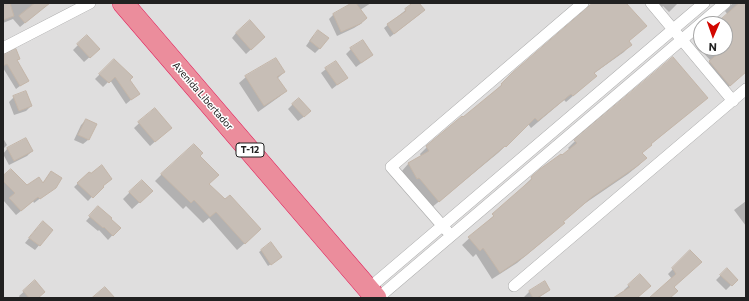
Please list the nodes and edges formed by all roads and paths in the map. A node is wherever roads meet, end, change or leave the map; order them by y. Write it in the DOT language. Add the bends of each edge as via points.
graph roads {
  1 [pos="90,3"];
  2 [pos="123,3"];
  3 [pos="583,3"];
  4 [pos="651,3"];
  5 [pos="704,3"];
  6 [pos="726,3"];
  7 [pos="673,29"];
  8 [pos="682,40"];
  9 [pos="3,48"];
  10 [pos="746,89"];
  11 [pos="733,101"];
  12 [pos="442,226"];
  13 [pos="451,236"];
  14 [pos="514,286"];
  15 [pos="374,295"];
  1 -- 9 [label="street"];
  2 -- 15 [label="highway, Avenida Libertador / T-12"];
  3 -- 12 [label="street" via="391,166"];
  4 -- 7 [label="street"];
  5 -- 7 [label="street"];
  6 -- 8 [label="street"];
  7 -- 8 [label="street"];
  7 -- 12 [label="street"];
  8 -- 11 [label="street"];
  8 -- 13 [label="street"];
  10 -- 11 [label="street"];
  11 -- 14 [label="street"];
  12 -- 13 [label="street"];
  12 -- 15 [label="street"];
  13 -- 15 [label="street"];
}
